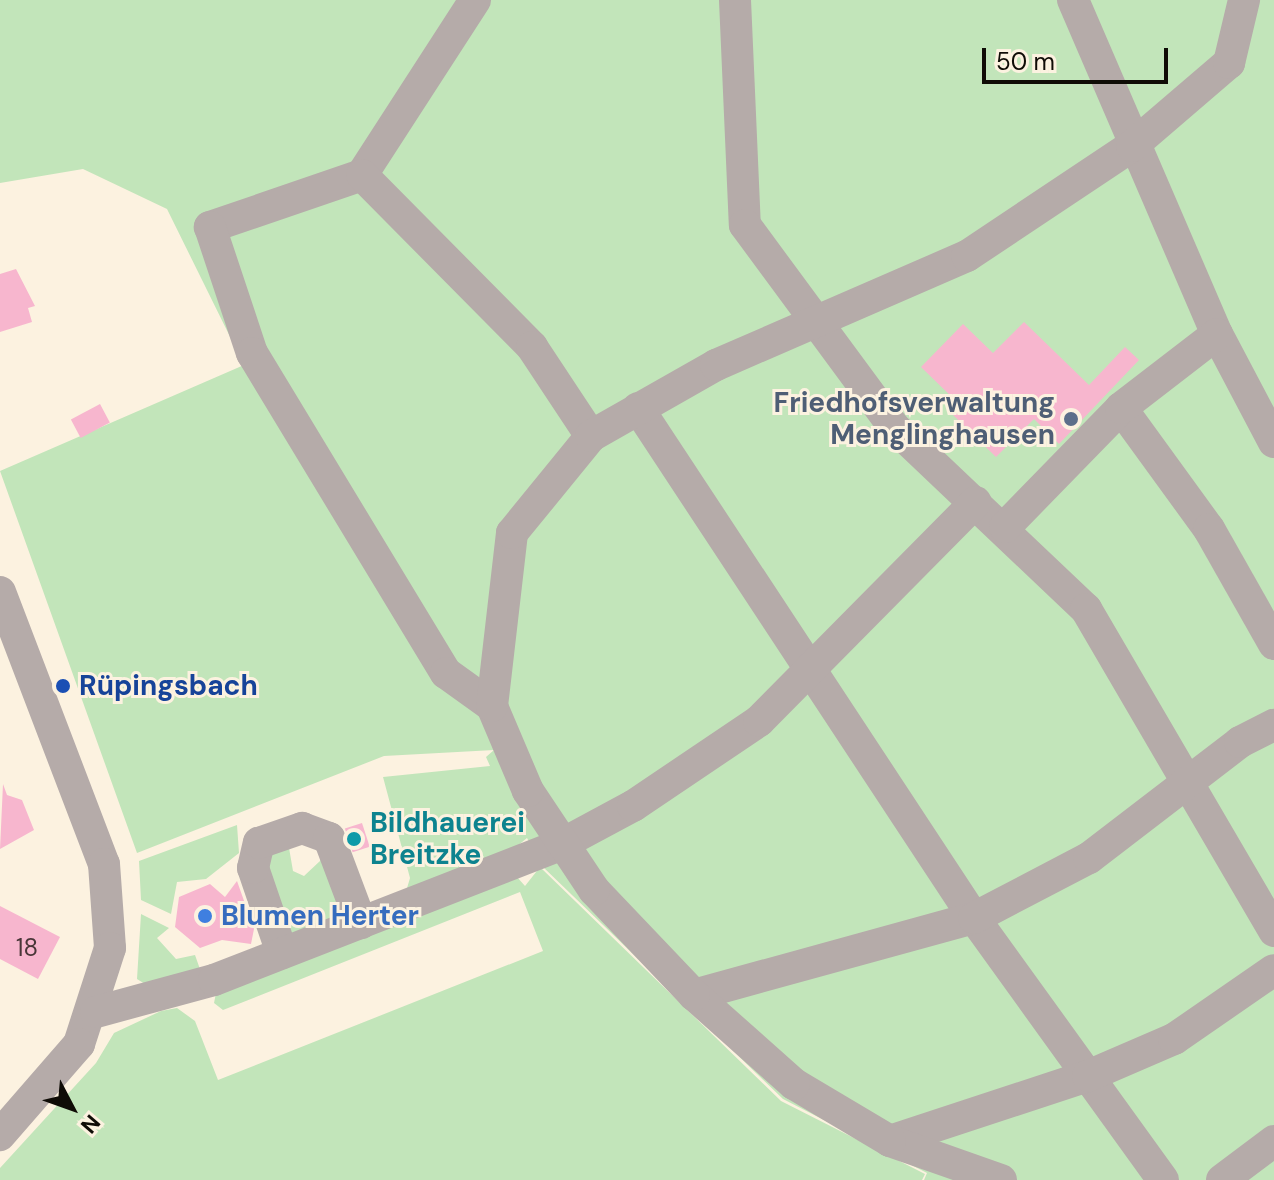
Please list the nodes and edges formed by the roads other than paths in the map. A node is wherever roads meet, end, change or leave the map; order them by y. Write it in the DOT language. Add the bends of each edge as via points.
graph roads {
  1 [pos="475,0"];
  2 [pos="735,0"];
  3 [pos="1073,0"];
  4 [pos="1244,0"];
  5 [pos="1132,146"];
  6 [pos="362,175"];
  7 [pos="815,327"];
  8 [pos="1217,334"];
  9 [pos="638,408"];
  10 [pos="1121,408"];
  11 [pos="591,436"];
  12 [pos="1274,442"];
  13 [pos="976,502"];
  14 [pos="1005,527"];
  15 [pos="0,592"];
  16 [pos="1274,644"];
  17 [pos="811,674"];
  18 [pos="492,706"];
  19 [pos="1274,725"];
  20 [pos="1186,783"];
  21 [pos="562,844"];
  22 [pos="974,918"];
  23 [pos="361,923"];
  24 [pos="1274,931"];
  25 [pos="282,953"];
  26 [pos="1274,970"];
  27 [pos="694,995"];
  28 [pos="96,1012"];
  29 [pos="1088,1076"];
  30 [pos="0,1135"];
  31 [pos="890,1141"];
  32 [pos="1274,1141"];
  33 [pos="1001,1180"];
  34 [pos="1163,1180"];
  35 [pos="1222,1180"];
  1 -- 6 [label="street"];
  2 -- 7 [label="street" via="745,225"];
  3 -- 5 [label="street"];
  4 -- 5 [label="street" via="1229,63"];
  5 -- 7 [label="street" via="967,256"];
  5 -- 8 [label="street"];
  6 -- 11 [label="street" via="532,347"];
  6 -- 18 [label="street" via="210,227 252,353 446,673"];
  7 -- 9 [label="street" via="716,365"];
  7 -- 13 [label="street" via="894,427"];
  8 -- 10 [label="street"];
  8 -- 12 [label="street"];
  9 -- 11 [label="street"];
  9 -- 17 [label="street"];
  10 -- 14 [label="street"];
  10 -- 16 [label="street" via="1209,529"];
  11 -- 18 [label="street" via="512,533"];
  13 -- 14 [label="street"];
  13 -- 17 [label="street"];
  14 -- 20 [label="street" via="1086,609"];
  15 -- 28 [label="street" via="104,864 110,948"];
  17 -- 21 [label="street" via="702,764"];
  17 -- 22 [label="street"];
  18 -- 21 [label="street" via="528,791"];
  19 -- 20 [label="street"];
  20 -- 22 [label="street" via="1089,858"];
  20 -- 24 [label="street"];
  21 -- 23 [label="street"];
  21 -- 27 [label="street" via="594,890"];
  22 -- 27 [label="street"];
  22 -- 29 [label="street"];
  23 -- 25 [label="street"];
  23 -- 25 [label="street" via="329,838 302,828 259,843 253,868"];
  25 -- 28 [label="street" via="192,989"];
  26 -- 29 [label="street" via="1174,1039"];
  27 -- 31 [label="street" via="794,1084"];
  28 -- 30 [label="street" via="79,1044"];
  29 -- 31 [label="street"];
  29 -- 34 [label="street"];
  31 -- 33 [label="street"];
  32 -- 35 [label="street"];
}
